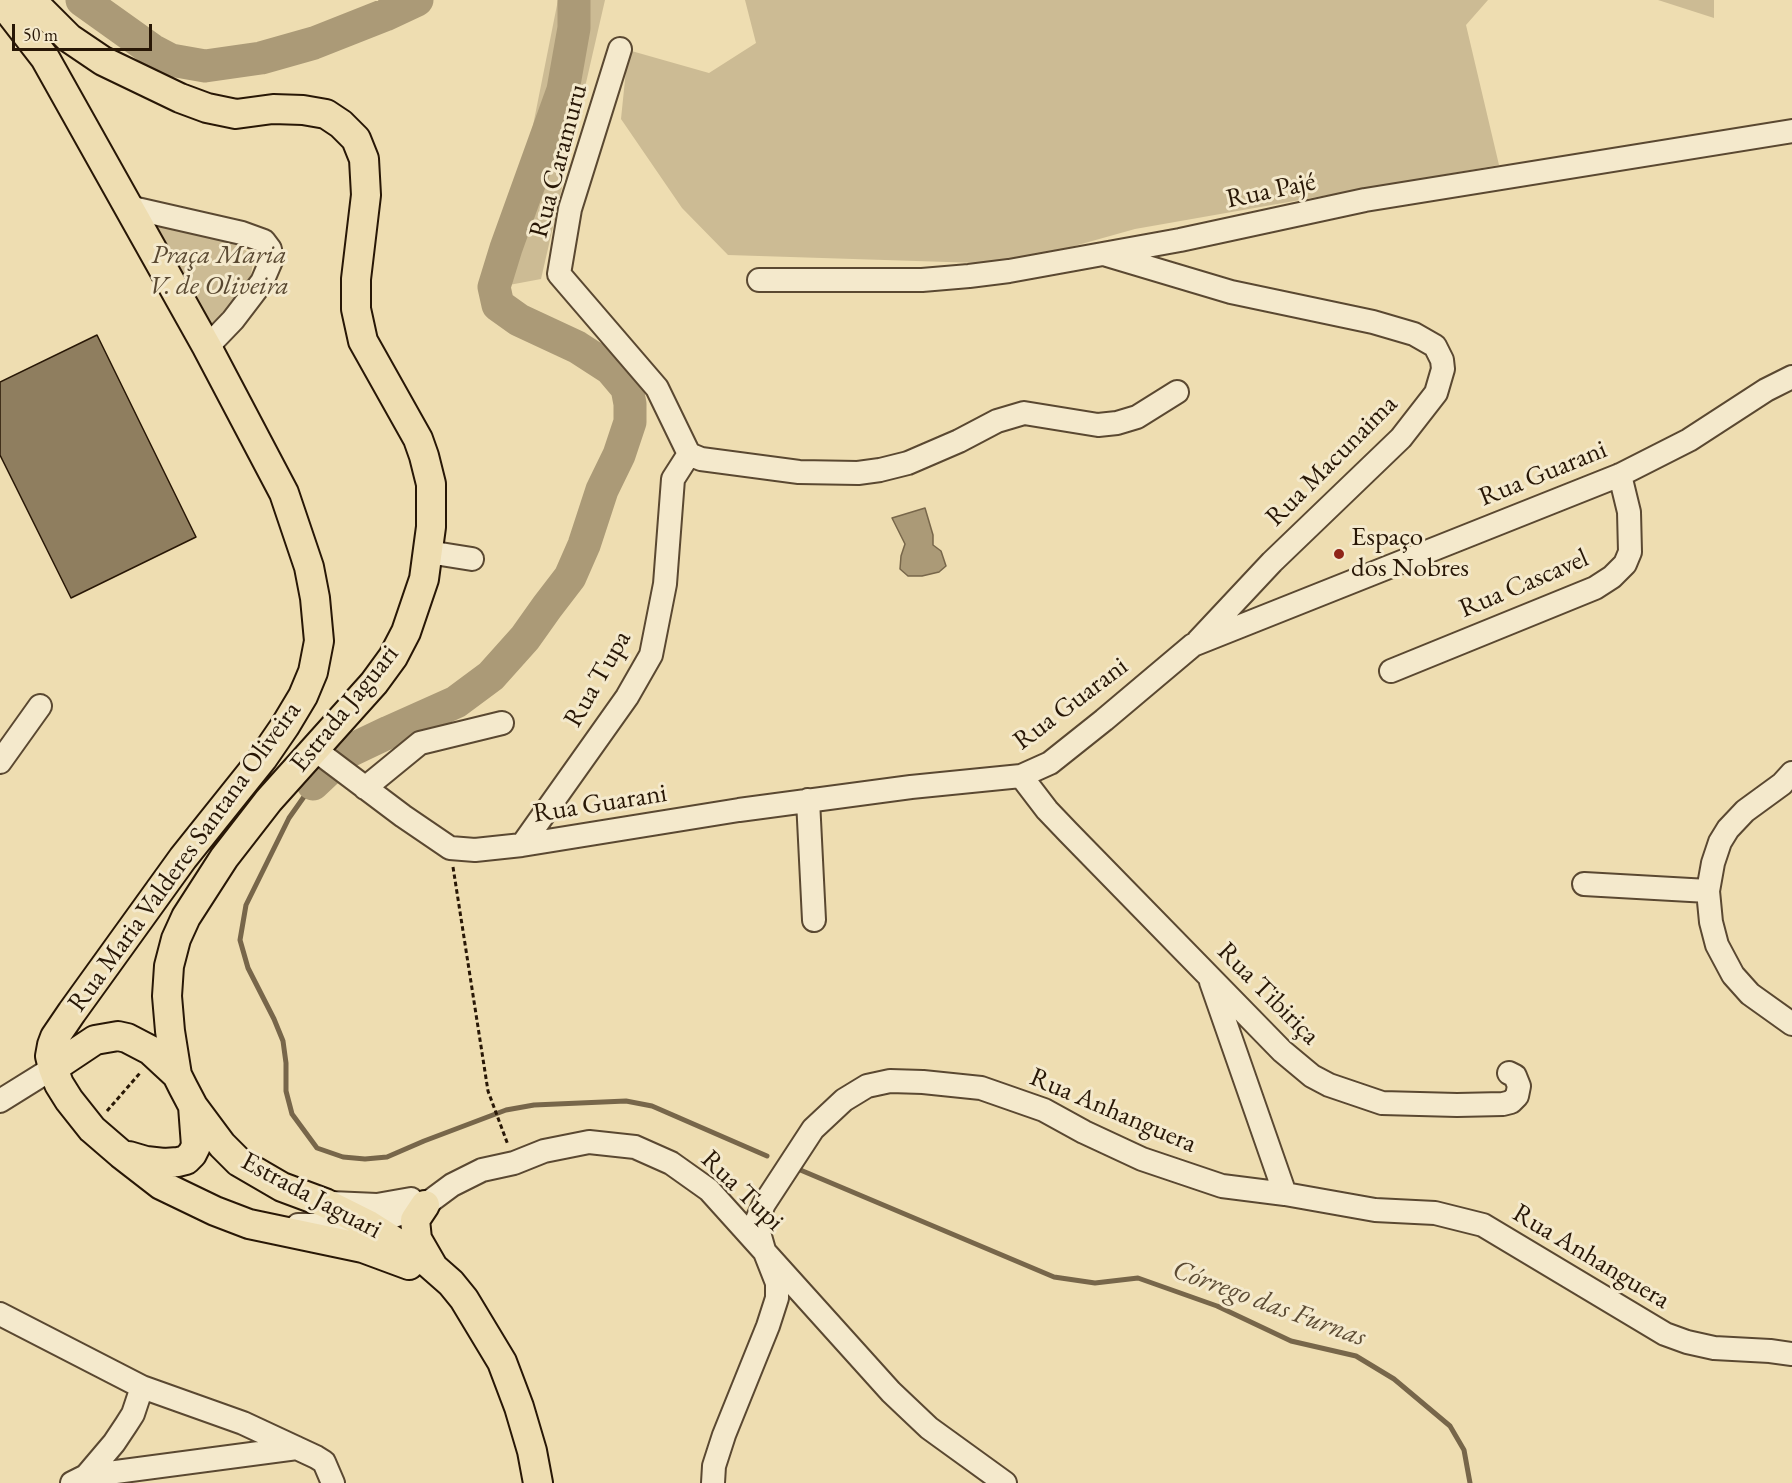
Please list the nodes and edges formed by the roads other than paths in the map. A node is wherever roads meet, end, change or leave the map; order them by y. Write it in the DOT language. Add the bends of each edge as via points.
graph roads {
  1 [pos="0,0"];
  2 [pos="31,0"];
  3 [pos="620,49"];
  4 [pos="1792,131"];
  5 [pos="128,207"];
  6 [pos="1103,254"];
  7 [pos="759,280"];
  8 [pos="207,347"];
  9 [pos="1792,377"];
  10 [pos="1177,392"];
  11 [pos="689,454"];
  12 [pos="1620,475"];
  13 [pos="428,552"];
  14 [pos="472,559"];
  15 [pos="1194,645"];
  16 [pos="1391,671"];
  17 [pos="40,706"];
  18 [pos="502,723"];
  19 [pos="320,754"];
  20 [pos="0,762"];
  21 [pos="1021,776"];
  22 [pos="1789,782"];
  23 [pos="365,788"];
  24 [pos="808,800"];
  25 [pos="214,819"];
  26 [pos="240,838"];
  27 [pos="522,845"];
  28 [pos="1584,884"];
  29 [pos="1708,891"];
  30 [pos="814,920"];
  31 [pos="1209,975"];
  32 [pos="1792,1024"];
  33 [pos="53,1068"];
  34 [pos="1509,1073"];
  35 [pos="177,1075"];
  36 [pos="0,1101"];
  37 [pos="193,1106"];
  38 [pos="121,1154"];
  39 [pos="452,1185"];
  40 [pos="1285,1194"];
  41 [pos="325,1203"];
  42 [pos="425,1205"];
  43 [pos="249,1224"];
  44 [pos="369,1225"];
  45 [pos="764,1250"];
  46 [pos="438,1271"];
  47 [pos="0,1314"];
  48 [pos="1792,1354"];
  49 [pos="142,1387"];
  50 [pos="297,1448"];
  51 [pos="79,1479"];
  52 [pos="333,1483"];
  53 [pos="538,1483"];
  54 [pos="713,1483"];
  55 [pos="1005,1483"];
  1 -- 5 [label="main road, Rua Maria Valderes Santana Oliveira" via="45,58"];
  2 -- 13 [label="main road, Estrada Jaguari" via="69,38 103,61 180,98 236,114 273,109 326,114 356,139 366,174 356,279 358,323 363,341 424,456 431,484"];
  3 -- 11 [label="street, Rua Caramuru" via="570,209 559,274 657,388"];
  4 -- 6 [label="street, Rua Pajé" via="1365,200"];
  5 -- 8 [label="main road, Rua Maria Valderes Santana Oliveira"];
  5 -- 8 [label="street" via="242,233 264,241 270,249 271,261 262,282"];
  6 -- 7 [label="street, Rua Pajé" via="1009,271 922,280"];
  6 -- 15 [label="street, Rua Macunaima" via="1231,292 1414,334 1435,346 1442,360 1436,393 1401,438 1272,562"];
  8 -- 25 [label="main road, Rua Maria Valderes Santana Oliveira" via="284,493 309,567 319,641 303,696 263,758"];
  9 -- 12 [label="street, Rua Guarani" via="1689,441"];
  10 -- 11 [label="street" via="1137,417 1117,423 1098,425 1024,413 997,421 908,463 880,470 799,472"];
  11 -- 27 [label="street, Rua Tupa" via="673,479 665,584 651,655 627,697"];
  12 -- 15 [label="street, Rua Guarani"];
  12 -- 16 [label="street, Rua Cascavel" via="1629,512 1630,552 1612,577 1595,588"];
  13 -- 14 [label="street"];
  13 -- 19 [label="main road, Estrada Jaguari" via="424,579 393,657"];
  15 -- 21 [label="street, Rua Guarani" via="1050,763"];
  17 -- 20 [label="street"];
  18 -- 23 [label="street" via="420,744"];
  19 -- 23 [label="street"];
  19 -- 26 [label="main road, Estrada Jaguari" via="269,800"];
  21 -- 24 [label="street, Rua Guarani"];
  21 -- 31 [label="street, Rua Tibiriça" via="1054,818"];
  22 -- 29 [label="street" via="1745,811 1728,829 1713,863"];
  23 -- 27 [label="street, Rua Guarani" via="450,848 475,850"];
  24 -- 27 [label="street, Rua Guarani"];
  24 -- 30 [label="street"];
  25 -- 26 [label="main road"];
  25 -- 33 [label="main road, Rua Maria Valderes Santana Oliveira" via="61,1029 52,1046"];
  26 -- 35 [label="main road, Estrada Jaguari" via="186,917 176,939 169,966 168,1011"];
  28 -- 29 [label="street"];
  29 -- 32 [label="street" via="1717,945 1733,975 1750,994"];
  31 -- 34 [label="street, Rua Tibiriça" via="1282,1051 1312,1076 1382,1103 1503,1104 1517,1096 1519,1086"];
  31 -- 40 [label="street"];
  33 -- 35 [label="main road" via="85,1045 117,1036 150,1050"];
  33 -- 36 [label="street"];
  33 -- 38 [label="main road" via="69,1100 92,1129"];
  35 -- 37 [label="main road, Estrada Jaguari"];
  37 -- 38 [label="main road" via="196,1146 186,1160 164,1163"];
  37 -- 41 [label="main road, Estrada Jaguari" via="239,1162 282,1187"];
  38 -- 43 [label="main road" via="162,1185"];
  39 -- 41 [label="street" via="415,1199 376,1205"];
  39 -- 42 [label="street, Rua Tupi"];
  39 -- 45 [label="street, Rua Tupi" via="482,1170 544,1151 589,1142 635,1147 671,1163 709,1190"];
  40 -- 45 [label="street, Rua Anhanguera" via="1222,1186 1142,1159 1044,1110 981,1088 890,1082 867,1086 844,1100 813,1129 756,1222"];
  40 -- 48 [label="street, Rua Anhanguera" via="1375,1210 1435,1213 1483,1225 1665,1334 1714,1348"];
  41 -- 44 [label="main road, Estrada Jaguari"];
  42 -- 44 [label="street, Rua Tupi"];
  42 -- 46 [label="main road" via="415,1220 417,1239"];
  43 -- 44 [label="street"];
  43 -- 46 [label="main road" via="363,1248"];
  44 -- 46 [label="main road, Estrada Jaguari"];
  45 -- 54 [label="street, Rua Anhanguera" via="777,1283 777,1298 724,1435"];
  45 -- 55 [label="street, Rua Tupi" via="891,1392 929,1428"];
  46 -- 53 [label="main road" via="464,1299 502,1362 532,1450"];
  47 -- 49 [label="street"];
  49 -- 50 [label="street" via="243,1423"];
  49 -- 51 [label="street" via="133,1414 114,1443"];
  50 -- 51 [label="street"];
  50 -- 52 [label="street" via="324,1462"];
}
